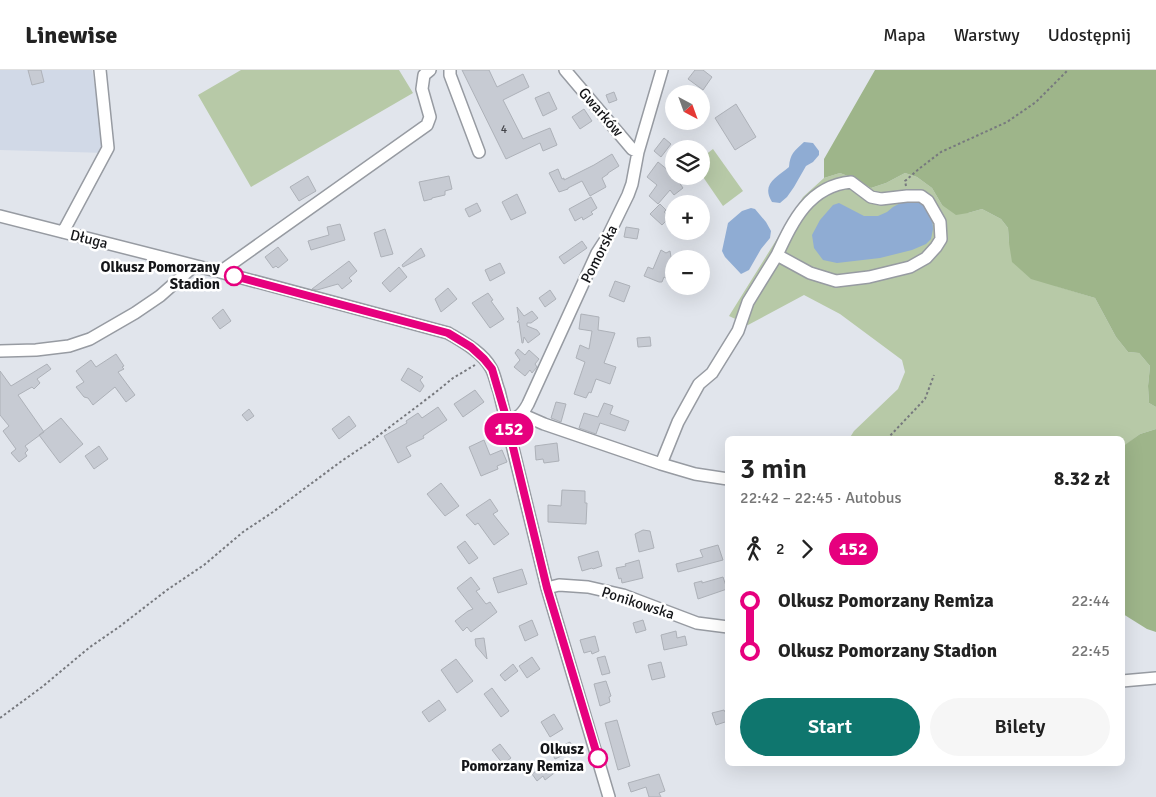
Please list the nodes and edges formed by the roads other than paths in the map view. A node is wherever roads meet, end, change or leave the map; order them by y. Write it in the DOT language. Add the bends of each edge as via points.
graph roads {
  1 [pos="100,70"];
  2 [pos="430,70"];
  3 [pos="450,70"];
  4 [pos="565,70"];
  5 [pos="662,70"];
  6 [pos="479,152"];
  7 [pos="638,152"];
  8 [pos="0,216"];
  9 [pos="64,232"];
  10 [pos="776,255"];
  11 [pos="194,266"];
  12 [pos="220,272"];
  13 [pos="0,351"];
  14 [pos="523,414"];
  15 [pos="507,421"];
  16 [pos="661,464"];
  17 [pos="725,478"];
  18 [pos="547,588"];
  19 [pos="725,627"];
  20 [pos="1156,678"];
  21 [pos="1125,681"];
  22 [pos="609,797"];
  1 -- 9 [label="street" via="108,148"];
  2 -- 12 [label="street" via="424,75 422,89 430,117 427,125"];
  3 -- 6 [label="street"];
  4 -- 7 [label="street, Gwarków"];
  5 -- 7 [label="street, Pomorska"];
  7 -- 14 [label="street, Pomorska" via="632,184 619,215 597,253"];
  8 -- 9 [label="street, Długa"];
  9 -- 11 [label="street, Długa"];
  10 -- 10 [label="street" via="810,274 836,281 869,277 910,267 926,258 941,239 940,222 928,201 920,196 881,199 871,197 851,182 839,183 826,188 808,202"];
  10 -- 16 [label="street" via="748,302 738,331 712,372 699,384 678,422"];
  11 -- 12 [label="street, Długa"];
  11 -- 13 [label="street" via="136,313 90,339 68,346"];
  12 -- 15 [label="street, Długa" via="448,333 471,347 492,369"];
  14 -- 15 [label="street"];
  14 -- 16 [label="street"];
  15 -- 18 [label="street, Długa"];
  16 -- 17 [label="street" via="694,474"];
  18 -- 19 [label="street, Ponikowska" via="559,585 588,587 623,595 697,622"];
  18 -- 22 [label="street, Długa"];
  20 -- 21 [label="street"];
}
